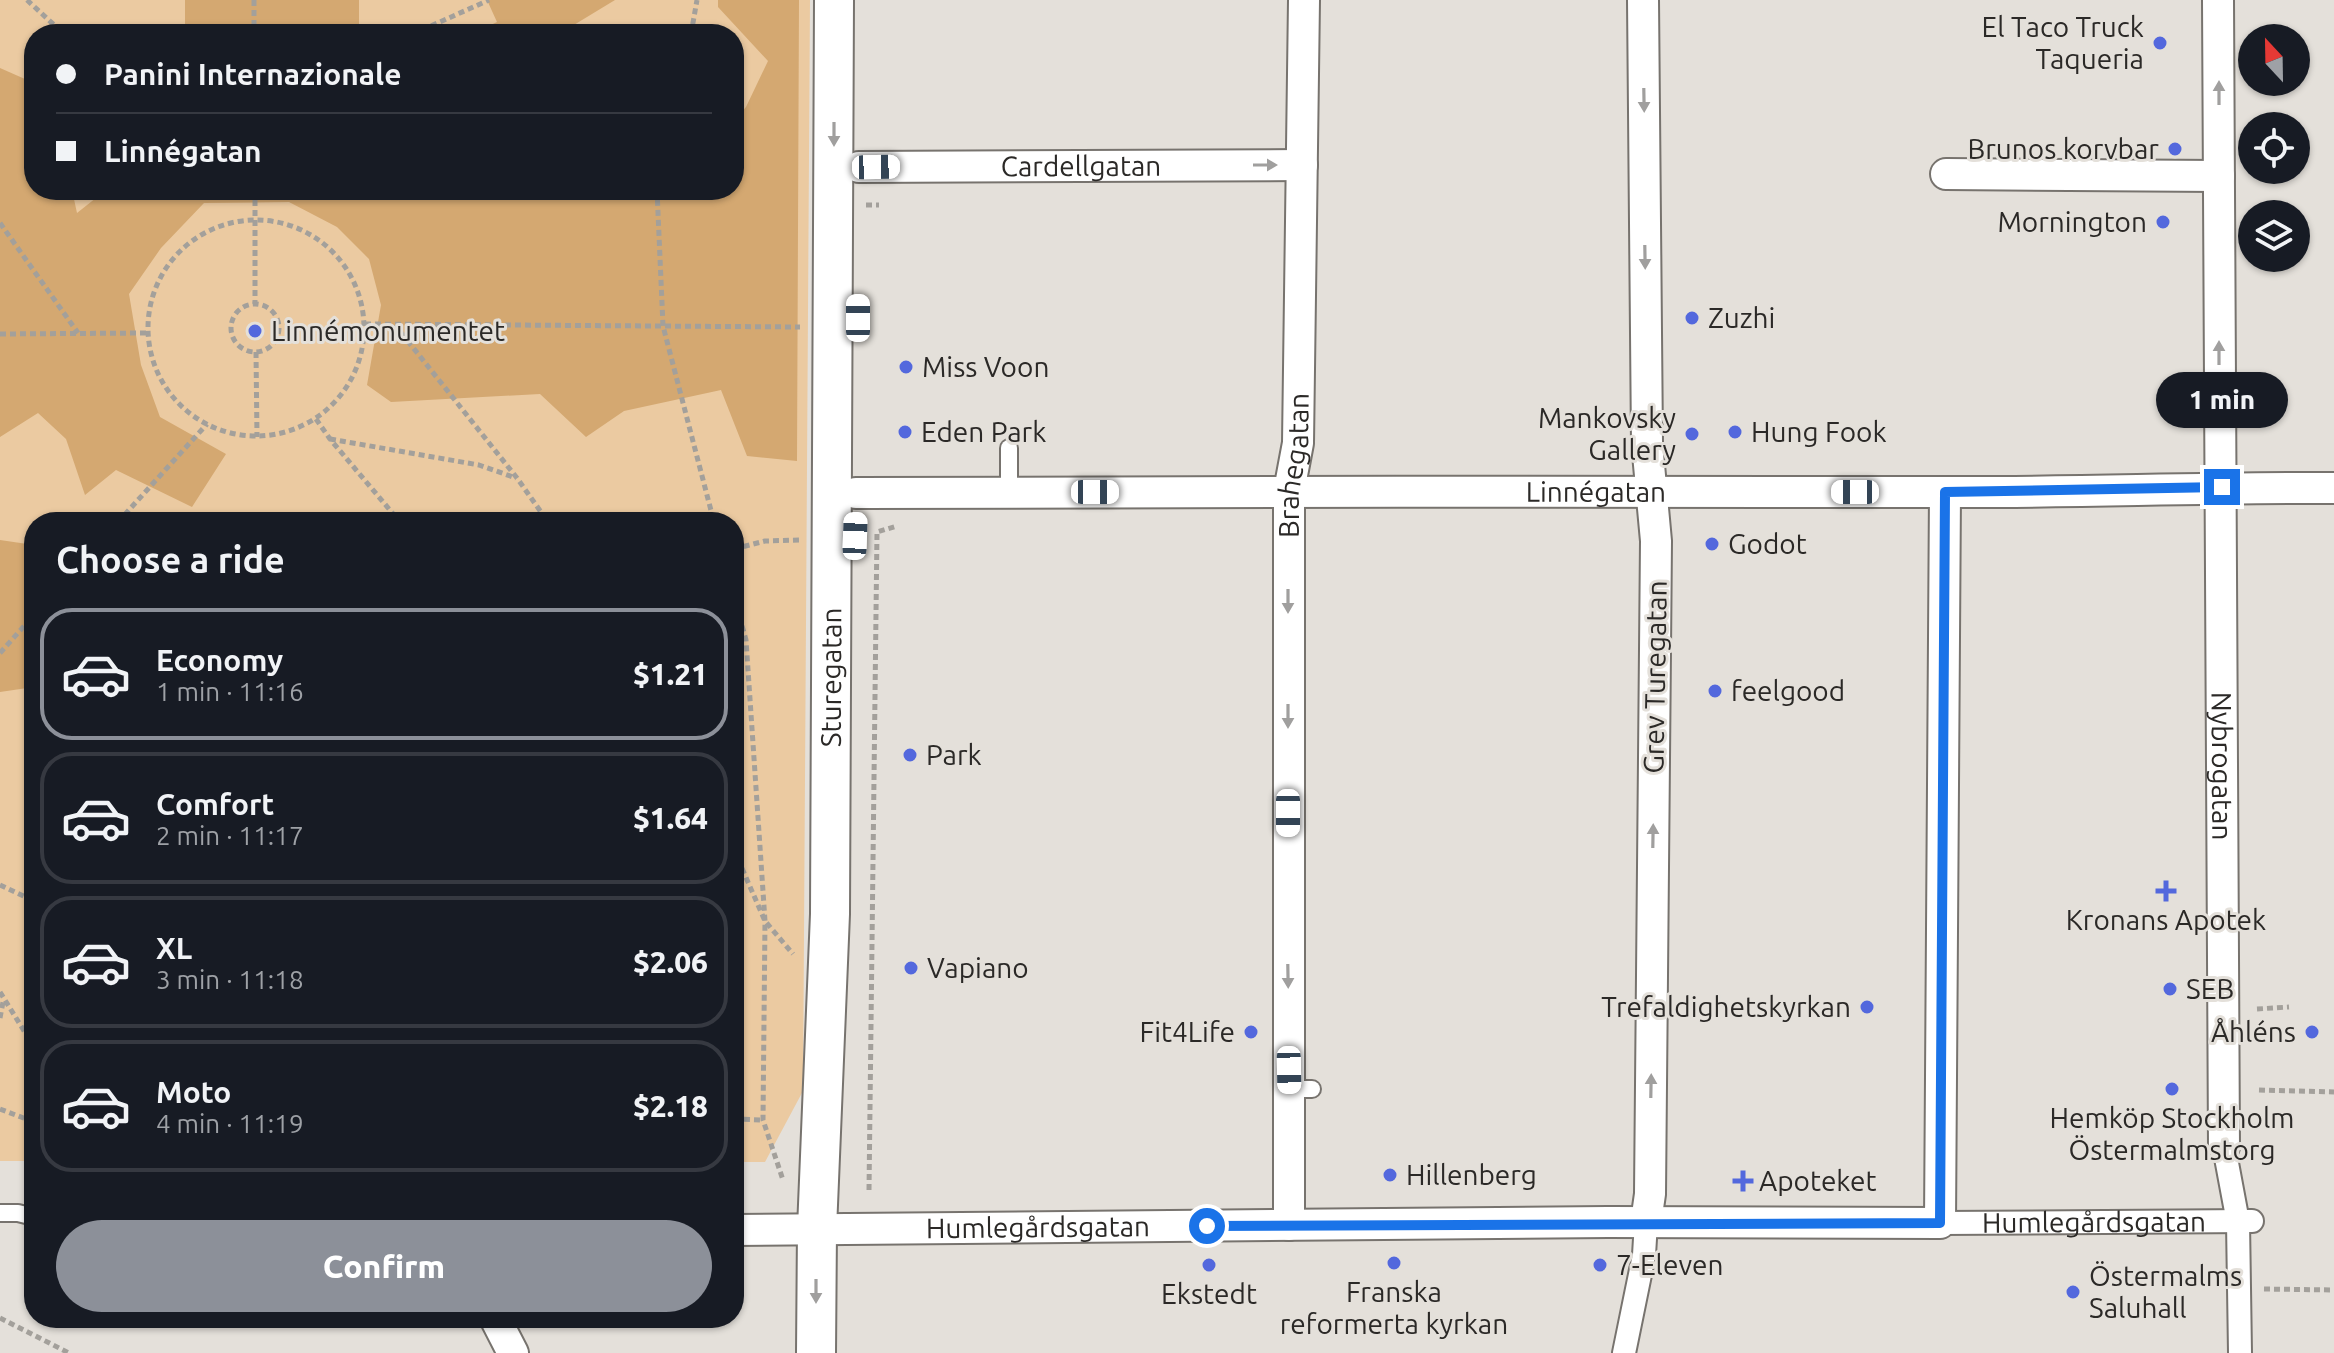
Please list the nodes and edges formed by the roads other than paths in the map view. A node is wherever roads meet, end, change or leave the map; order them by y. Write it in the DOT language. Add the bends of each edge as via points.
graph roads {
  1 [pos="834,0"];
  2 [pos="857,0"];
  3 [pos="1304,0"];
  4 [pos="1643,0"];
  5 [pos="2218,0"];
  6 [pos="1302,165"];
  7 [pos="859,167"];
  8 [pos="1946,174"];
  9 [pos="2219,176"];
  10 [pos="1009,448"];
  11 [pos="2222,487"];
  12 [pos="2334,488"];
  13 [pos="1289,491"];
  14 [pos="1652,491"];
  15 [pos="1009,492"];
  16 [pos="1945,492"];
  17 [pos="856,493"];
  18 [pos="2224,1147"];
  19 [pos="0,1213"];
  20 [pos="24,1214"];
  21 [pos="2245,1221"];
  22 [pos="1646,1222"];
  23 [pos="1940,1223"];
  24 [pos="1289,1225"];
  25 [pos="830,1229"];
  26 [pos="744,1230"];
  27 [pos="500,1328"];
  28 [pos="513,1353"];
  29 [pos="816,1353"];
  30 [pos="841,1353"];
  31 [pos="1624,1353"];
  32 [pos="2240,1353"];
  1 -- 25 [label="street, Sturegatan, one-way"];
  2 -- 7 [label="street, Sturegatan"];
  3 -- 6 [label="street, Brahegatan"];
  4 -- 14 [label="street, Grev Turegatan, one-way" via="1647,443"];
  9 -- 5 [label="street, Nybrogatan, one-way"];
  7 -- 6 [label="street, Cardellgatan, one-way"];
  6 -- 13 [label="street, Brahegatan" via="1298,443"];
  7 -- 17 [label="street, Sturegatan"];
  8 -- 9 [label="street"];
  11 -- 9 [label="street, Nybrogatan, one-way"];
  10 -- 15 [label="lane"];
  11 -- 12 [label="street, Linnégatan"];
  11 -- 16 [label="street, Linnégatan"];
  11 -- 18 [label="street, Nybrogatan"];
  13 -- 14 [label="street, Linnégatan"];
  13 -- 15 [label="street, Linnégatan"];
  13 -- 24 [label="street, Brahegatan, one-way" via="1300,1089"];
  14 -- 16 [label="street, Linnégatan"];
  22 -- 14 [label="street, Grev Turegatan, one-way" via="1656,586"];
  15 -- 17 [label="street, Linnégatan"];
  16 -- 23 [label="street"];
  17 -- 25 [label="street, Sturegatan" via="851,927"];
  18 -- 21 [label="street, Nybrogatan"];
  19 -- 20 [label="lane"];
  21 -- 23 [label="street, Humlegårdsgatan"];
  21 -- 32 [label="street, Nybrogatan"];
  22 -- 23 [label="street, Humlegårdsgatan"];
  22 -- 24 [label="street, Humlegårdsgatan"];
  22 -- 31 [label="street, Grev Turegatan"];
  24 -- 25 [label="street, Humlegårdsgatan"];
  25 -- 26 [label="street, Humlegårdsgatan"];
  25 -- 29 [label="street, Sturegatan, one-way"];
  25 -- 30 [label="street, Sturegatan"];
  27 -- 28 [label="street"];
}
